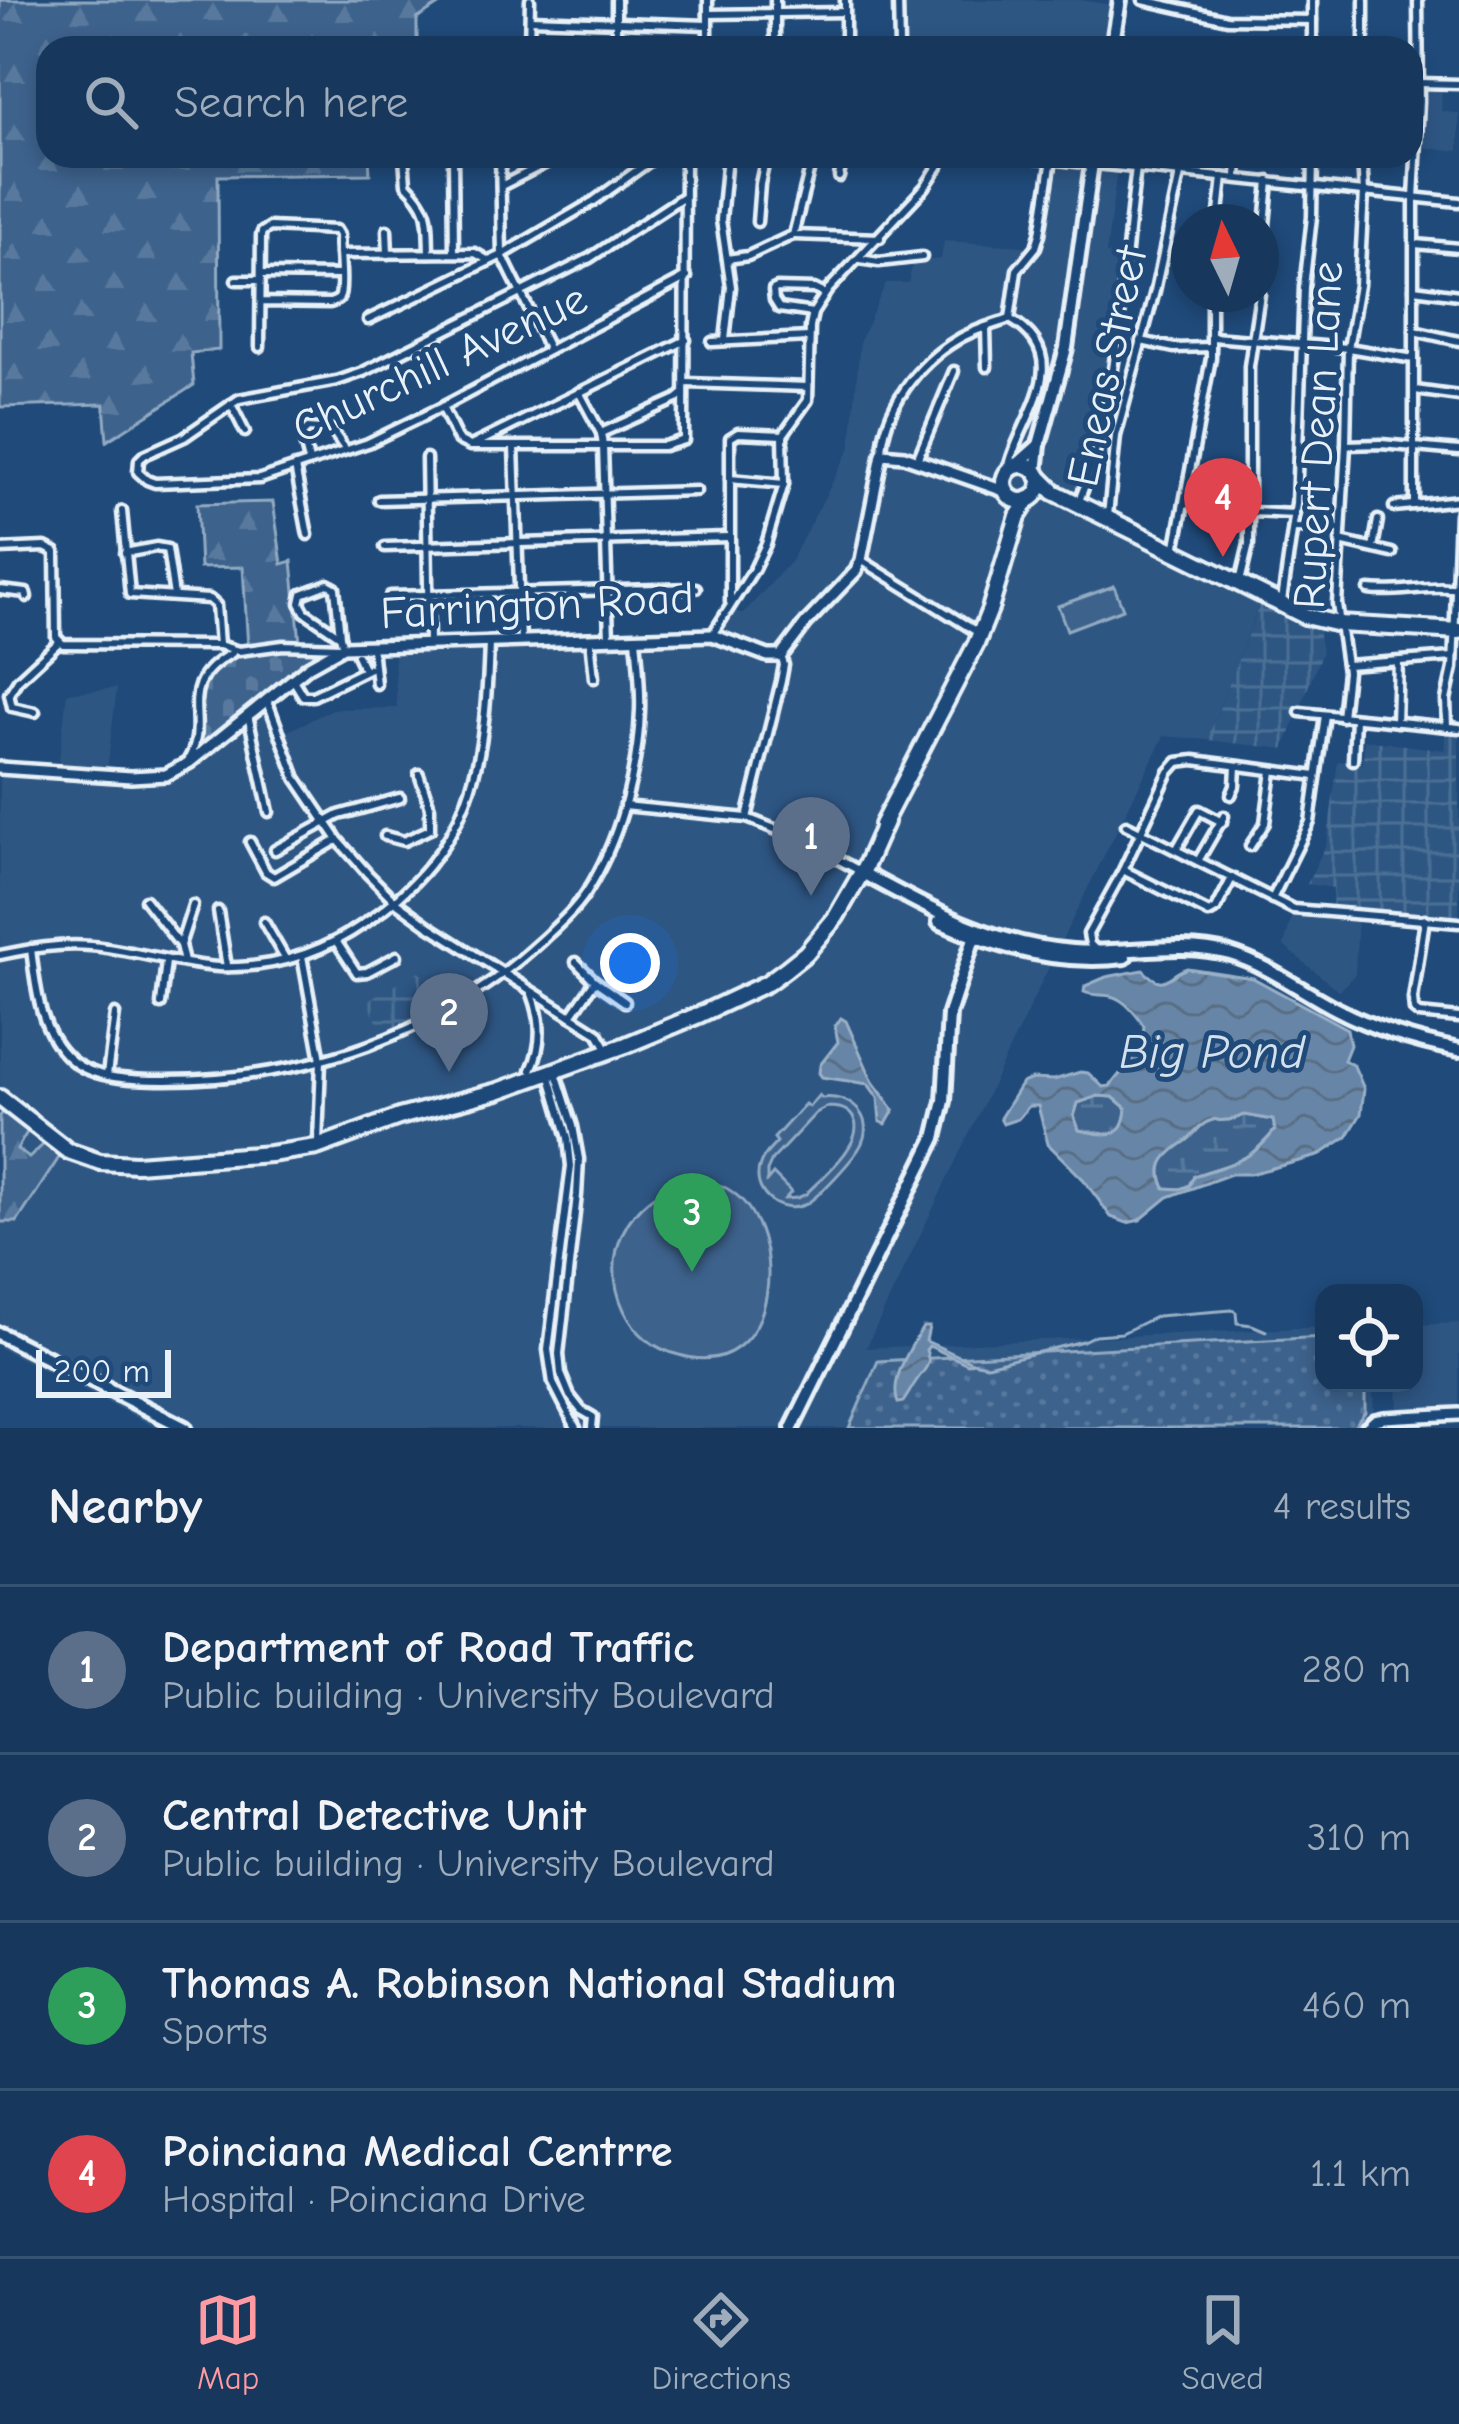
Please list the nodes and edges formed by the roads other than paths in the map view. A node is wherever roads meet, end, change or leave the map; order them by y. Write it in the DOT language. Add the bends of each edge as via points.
graph roads {
  1 [pos="530,0"];
  2 [pos="616,0"];
  3 [pos="708,0"];
  4 [pos="775,0"];
  5 [pos="844,0"];
  6 [pos="898,0"];
  7 [pos="1120,0"];
  8 [pos="1143,0"];
  9 [pos="1312,0"];
  10 [pos="1364,0"];
  11 [pos="1418,0"];
  12 [pos="776,11"];
  13 [pos="845,12"];
  14 [pos="708,14"];
  15 [pos="530,19"];
  16 [pos="616,20"];
  17 [pos="1312,20"];
  18 [pos="708,26"];
  19 [pos="529,36"];
  20 [pos="616,36"];
  21 [pos="708,36"];
  22 [pos="775,36"];
  23 [pos="845,36"];
  24 [pos="899,36"];
  25 [pos="1114,36"];
  26 [pos="1312,36"];
  27 [pos="1364,36"];
  28 [pos="1418,36"];
  29 [pos="1423,83"];
  30 [pos="1459,84"];
  31 [pos="405,168"];
  32 [pos="453,168"];
  33 [pos="501,168"];
  34 [pos="537,168"];
  35 [pos="640,168"];
  36 [pos="686,168"];
  37 [pos="726,168"];
  38 [pos="763,168"];
  39 [pos="810,168"];
  40 [pos="841,168"];
  41 [pos="938,168"];
  42 [pos="1051,168"];
  43 [pos="1091,168"];
  44 [pos="1136,168"];
  45 [pos="1182,168"];
  46 [pos="1237,168"];
  47 [pos="1313,168"];
  48 [pos="1363,168"];
  49 [pos="1414,168"];
  50 [pos="1181,172"];
  51 [pos="839,177"];
  52 [pos="1223,177"];
  53 [pos="1237,178"];
  54 [pos="1269,181"];
  55 [pos="1314,185"];
  56 [pos="502,186"];
  57 [pos="1364,193"];
  58 [pos="685,196"];
  59 [pos="1414,198"];
  60 [pos="1459,202"];
  61 [pos="1220,204"];
  62 [pos="1267,204"];
  63 [pos="758,222"];
  64 [pos="387,230"];
  65 [pos="793,235"];
  66 [pos="880,238"];
  67 [pos="1414,244"];
  68 [pos="1459,248"];
  69 [pos="454,252"];
  70 [pos="429,253"];
  71 [pos="340,254"];
  72 [pos="388,254"];
  73 [pos="502,255"];
  74 [pos="922,257"];
  75 [pos="860,258"];
  76 [pos="727,259"];
  77 [pos="489,262"];
  78 [pos="340,275"];
  79 [pos="261,277"];
  80 [pos="687,278"];
  81 [pos="236,280"];
  82 [pos="1414,289"];
  83 [pos="521,294"];
  84 [pos="824,295"];
  85 [pos="1459,295"];
  86 [pos="261,302"];
  87 [pos="1212,312"];
  88 [pos="1257,312"];
  89 [pos="813,313"];
  90 [pos="1010,319"];
  91 [pos="368,320"];
  92 [pos="986,327"];
  93 [pos="1414,332"];
  94 [pos="1213,337"];
  95 [pos="809,338"];
  96 [pos="1253,339"];
  97 [pos="686,340"];
  98 [pos="724,340"];
  99 [pos="1141,340"];
  100 [pos="1459,340"];
  101 [pos="712,342"];
  102 [pos="1303,344"];
  103 [pos="260,347"];
  104 [pos="1211,347"];
  105 [pos="1348,349"];
  106 [pos="549,350"];
  107 [pos="1414,359"];
  108 [pos="987,368"];
  109 [pos="954,370"];
  110 [pos="686,387"];
  111 [pos="808,387"];
  112 [pos="1415,390"];
  113 [pos="580,392"];
  114 [pos="1459,396"];
  115 [pos="231,404"];
  116 [pos="442,407"];
  117 [pos="245,432"];
  118 [pos="601,433"];
  119 [pos="783,435"];
  120 [pos="1039,445"];
  121 [pos="1346,445"];
  122 [pos="470,446"];
  123 [pos="603,446"];
  124 [pos="514,447"];
  125 [pos="1413,448"];
  126 [pos="345,449"];
  127 [pos="1459,451"];
  128 [pos="882,454"];
  129 [pos="426,458"];
  130 [pos="917,460"];
  131 [pos="309,461"];
  132 [pos="295,467"];
  133 [pos="730,479"];
  134 [pos="784,484"];
  135 [pos="1021,485"];
  136 [pos="695,491"];
  137 [pos="605,494"];
  138 [pos="515,497"];
  139 [pos="427,499"];
  140 [pos="379,500"];
  141 [pos="1459,500"];
  142 [pos="1077,504"];
  143 [pos="1184,504"];
  144 [pos="1414,505"];
  145 [pos="1394,507"];
  146 [pos="1251,510"];
  147 [pos="122,511"];
  148 [pos="1295,514"];
  149 [pos="1459,514"];
  150 [pos="1108,519"];
  151 [pos="1378,520"];
  152 [pos="1293,528"];
  153 [pos="1340,530"];
  154 [pos="308,535"];
  155 [pos="729,537"];
  156 [pos="1340,541"];
  157 [pos="606,542"];
  158 [pos="517,544"];
  159 [pos="428,546"];
  160 [pos="385,547"];
  161 [pos="1373,548"];
  162 [pos="0,549"];
  163 [pos="125,553"];
  164 [pos="1175,553"];
  165 [pos="1392,553"];
  166 [pos="861,560"];
  167 [pos="1240,585"];
  168 [pos="696,587"];
  169 [pos="1457,588"];
  170 [pos="608,589"];
  171 [pos="0,590"];
  172 [pos="1369,590"];
  173 [pos="519,591"];
  174 [pos="429,595"];
  175 [pos="174,596"];
  176 [pos="390,596"];
  177 [pos="27,597"];
  178 [pos="730,606"];
  179 [pos="1282,606"];
  180 [pos="1339,624"];
  181 [pos="1456,630"];
  182 [pos="980,634"];
  183 [pos="712,635"];
  184 [pos="636,638"];
  185 [pos="590,639"];
  186 [pos="609,639"];
  187 [pos="342,641"];
  188 [pos="59,642"];
  189 [pos="520,642"];
  190 [pos="489,643"];
  191 [pos="429,644"];
  192 [pos="219,645"];
  193 [pos="372,645"];
  194 [pos="236,651"];
  195 [pos="357,655"];
  196 [pos="781,656"];
  197 [pos="1453,657"];
  198 [pos="1398,662"];
  199 [pos="1346,665"];
  200 [pos="374,666"];
  201 [pos="364,670"];
  202 [pos="593,678"];
  203 [pos="292,679"];
  204 [pos="1455,679"];
  205 [pos="376,684"];
  206 [pos="267,698"];
  207 [pos="35,712"];
  208 [pos="1300,712"];
  209 [pos="248,713"];
  210 [pos="1325,716"];
  211 [pos="1342,717"];
  212 [pos="1355,718"];
  213 [pos="1396,722"];
  214 [pos="1447,728"];
  215 [pos="1459,728"];
  216 [pos="1353,760"];
  217 [pos="1237,766"];
  218 [pos="182,767"];
  219 [pos="0,768"];
  220 [pos="1272,771"];
  221 [pos="419,774"];
  222 [pos="1316,776"];
  223 [pos="1231,795"];
  224 [pos="400,798"];
  225 [pos="624,806"];
  226 [pos="269,812"];
  227 [pos="747,818"];
  228 [pos="326,822"];
  229 [pos="1126,825"];
  230 [pos="430,829"];
  231 [pos="1141,832"];
  232 [pos="385,836"];
  233 [pos="449,839"];
  234 [pos="338,840"];
  235 [pos="250,842"];
  236 [pos="1250,845"];
  237 [pos="275,850"];
  238 [pos="1176,850"];
  239 [pos="1198,861"];
  240 [pos="1124,870"];
  241 [pos="859,874"];
  242 [pos="1232,878"];
  243 [pos="1272,899"];
  244 [pos="145,900"];
  245 [pos="396,902"];
  246 [pos="193,905"];
  247 [pos="218,911"];
  248 [pos="1425,919"];
  249 [pos="264,922"];
  250 [pos="1459,923"];
  251 [pos="979,935"];
  252 [pos="336,940"];
  253 [pos="180,945"];
  254 [pos="31,950"];
  255 [pos="1098,952"];
  256 [pos="0,955"];
  257 [pos="302,956"];
  258 [pos="397,956"];
  259 [pos="286,960"];
  260 [pos="166,961"];
  261 [pos="576,962"];
  262 [pos="184,963"];
  263 [pos="227,967"];
  264 [pos="1269,972"];
  265 [pos="504,973"];
  266 [pos="596,981"];
  267 [pos="530,991"];
  268 [pos="625,1002"];
  269 [pos="160,1004"];
  270 [pos="115,1014"];
  271 [pos="571,1016"];
  272 [pos="1459,1018"];
  273 [pos="1459,1050"];
  274 [pos="608,1051"];
  275 [pos="321,1060"];
  276 [pos="531,1070"];
  277 [pos="551,1071"];
  278 [pos="107,1075"];
  279 [pos="0,1098"];
  280 [pos="317,1147"];
  281 [pos="0,1330"];
  282 [pos="1459,1414"];
  283 [pos="1414,1422"];
  284 [pos="185,1428"];
  285 [pos="576,1428"];
  286 [pos="592,1428"];
  287 [pos="795,1428"];
  288 [pos="1366,1428"];
  1 -- 15 [label="street"];
  2 -- 16 [label="street"];
  3 -- 14 [label="street"];
  4 -- 12 [label="street"];
  5 -- 13 [label="street"];
  6 -- 24 [label="street"];
  7 -- 25 [label="main road"];
  8 -- 17 [label="street" via="1227,19"];
  9 -- 17 [label="street"];
  10 -- 27 [label="street"];
  11 -- 28 [label="street"];
  12 -- 13 [label="street"];
  12 -- 14 [label="street"];
  12 -- 22 [label="street"];
  13 -- 23 [label="street"];
  14 -- 18 [label="street"];
  15 -- 16 [label="street"];
  15 -- 19 [label="street"];
  16 -- 18 [label="street"];
  16 -- 20 [label="street"];
  17 -- 26 [label="street"];
  18 -- 21 [label="street"];
  29 -- 30 [label="street"];
  31 -- 70 [label="street" via="406,184 427,213"];
  32 -- 69 [label="street"];
  33 -- 56 [label="street"];
  34 -- 56 [label="street"];
  35 -- 73 [label="street"];
  36 -- 58 [label="street"];
  37 -- 76 [label="street"];
  38 -- 63 [label="street"];
  39 -- 65 [label="street"];
  40 -- 51 [label="street"];
  41 -- 66 [label="street, Farrington Road"];
  42 -- 90 [label="street" via="1040,234 1018,270"];
  43 -- 120 [label="main road" via="1066,348"];
  44 -- 50 [label="street"];
  44 -- 142 [label="street" via="1114,367"];
  45 -- 50 [label="street, Eneas Street"];
  46 -- 53 [label="street"];
  47 -- 55 [label="street"];
  48 -- 57 [label="street, Rupert Dean Lane"];
  49 -- 59 [label="street"];
  50 -- 52 [label="street"];
  50 -- 99 [label="street, Eneas Street"];
  52 -- 53 [label="street"];
  52 -- 61 [label="street"];
  53 -- 54 [label="street"];
  54 -- 55 [label="street"];
  54 -- 62 [label="street"];
  55 -- 57 [label="street"];
  55 -- 102 [label="street"];
  56 -- 73 [label="street"];
  57 -- 59 [label="street"];
  57 -- 105 [label="street, Rupert Dean Lane"];
  58 -- 80 [label="street"];
  58 -- 83 [label="street"];
  59 -- 60 [label="street"];
  59 -- 67 [label="street"];
  64 -- 72 [label="street"];
  65 -- 66 [label="street"];
  65 -- 76 [label="street"];
  66 -- 75 [label="street, Farrington Road"];
  67 -- 68 [label="street"];
  67 -- 82 [label="street"];
  69 -- 70 [label="street"];
  69 -- 77 [label="street"];
  70 -- 72 [label="street"];
  71 -- 72 [label="street"];
  71 -- 78 [label="street"];
  71 -- 79 [label="street" via="333,228 270,226 261,236"];
  73 -- 77 [label="street"];
  73 -- 83 [label="street"];
  74 -- 75 [label="street"];
  75 -- 84 [label="street, Farrington Road"];
  76 -- 98 [label="street"];
  77 -- 91 [label="street"];
  78 -- 79 [label="street"];
  78 -- 86 [label="street" via="334,302"];
  79 -- 81 [label="street"];
  79 -- 86 [label="street"];
  80 -- 97 [label="street"];
  80 -- 106 [label="street, Churchill Avenue"];
  82 -- 85 [label="street"];
  82 -- 93 [label="street"];
  83 -- 106 [label="street"];
  83 -- 115 [label="street" via="363,372"];
  84 -- 89 [label="street, Farrington Road"];
  84 -- 89 [label="street" via="773,289 779,308"];
  86 -- 103 [label="street"];
  87 -- 94 [label="street"];
  88 -- 96 [label="street"];
  89 -- 95 [label="street, Farrington Road"];
  90 -- 92 [label="street"];
  90 -- 135 [label="street" via="1035,338 1043,365 1012,456"];
  92 -- 108 [label="street"];
  92 -- 128 [label="street" via="921,370 898,400"];
  93 -- 100 [label="street"];
  93 -- 107 [label="street"];
  94 -- 96 [label="street"];
  94 -- 104 [label="street"];
  95 -- 98 [label="street"];
  95 -- 111 [label="street, Farrington Road"];
  96 -- 102 [label="street"];
  96 -- 146 [label="street"];
  97 -- 110 [label="street"];
  97 -- 113 [label="street"];
  98 -- 101 [label="street"];
  99 -- 104 [label="street"];
  99 -- 150 [label="street, Eneas Street" via="1116,436"];
  102 -- 105 [label="street"];
  102 -- 148 [label="street"];
  104 -- 143 [label="street"];
  105 -- 107 [label="street"];
  105 -- 121 [label="street, Rupert Dean Lane"];
  106 -- 116 [label="street, Churchill Avenue"];
  107 -- 112 [label="street"];
  109 -- 130 [label="street"];
  110 -- 111 [label="street"];
  110 -- 118 [label="street" via="677,400"];
  110 -- 123 [label="street" via="679,444"];
  111 -- 119 [label="street, Farrington Road" via="807,404"];
  112 -- 114 [label="street"];
  112 -- 125 [label="street"];
  113 -- 118 [label="street"];
  113 -- 122 [label="street"];
  115 -- 117 [label="street"];
  115 -- 132 [label="street, Churchill Avenue" via="144,455 141,477 251,479"];
  116 -- 122 [label="street" via="458,440"];
  116 -- 126 [label="street, Churchill Avenue"];
  118 -- 123 [label="street"];
  119 -- 133 [label="street" via="731,436"];
  119 -- 134 [label="street, Farrington Road"];
  120 -- 135 [label="main road"];
  120 -- 135 [label="main road"];
  121 -- 125 [label="street"];
  121 -- 153 [label="street, Rupert Dean Lane"];
  122 -- 124 [label="street"];
  123 -- 124 [label="street"];
  123 -- 137 [label="street"];
  124 -- 138 [label="street"];
  125 -- 127 [label="street"];
  125 -- 144 [label="street"];
  126 -- 131 [label="street, Churchill Avenue"];
  126 -- 131 [label="street" via="332,430 308,428 302,440"];
  128 -- 130 [label="street"];
  128 -- 166 [label="street"];
  129 -- 139 [label="street"];
  130 -- 135 [label="street"];
  131 -- 132 [label="street, Churchill Avenue"];
  132 -- 154 [label="street"];
  133 -- 134 [label="street"];
  133 -- 155 [label="street"];
  134 -- 178 [label="street, Farrington Road" via="759,560"];
  135 -- 142 [label="main road"];
  135 -- 182 [label="main road"];
  136 -- 137 [label="street"];
  137 -- 138 [label="street"];
  137 -- 157 [label="street"];
  138 -- 139 [label="street"];
  138 -- 158 [label="street"];
  139 -- 140 [label="street"];
  139 -- 159 [label="street"];
  141 -- 144 [label="street"];
  142 -- 150 [label="main road"];
  143 -- 146 [label="street"];
  143 -- 164 [label="street"];
  144 -- 145 [label="street"];
  146 -- 148 [label="street"];
  146 -- 167 [label="street"];
  147 -- 163 [label="street"];
  148 -- 152 [label="street"];
  149 -- 169 [label="street"];
  150 -- 164 [label="main road"];
  151 -- 161 [label="street"];
  152 -- 153 [label="street"];
  152 -- 179 [label="street"];
  153 -- 156 [label="street, Rupert Dean Lane"];
  155 -- 157 [label="street"];
  155 -- 178 [label="street"];
  156 -- 161 [label="street"];
  156 -- 180 [label="street, Rupert Dean Lane"];
  157 -- 158 [label="street"];
  157 -- 170 [label="street"];
  158 -- 159 [label="street"];
  158 -- 173 [label="street"];
  159 -- 160 [label="street"];
  159 -- 174 [label="street"];
  161 -- 165 [label="street"];
  162 -- 188 [label="street" via="55,552"];
  163 -- 175 [label="street" via="130,594"];
  163 -- 175 [label="street" via="167,549"];
  164 -- 167 [label="main road"];
  166 -- 182 [label="street"];
  166 -- 196 [label="street"];
  167 -- 179 [label="main road"];
  168 -- 170 [label="street"];
  169 -- 172 [label="street"];
  169 -- 181 [label="street"];
  170 -- 173 [label="street"];
  170 -- 186 [label="street"];
  171 -- 177 [label="street"];
  173 -- 174 [label="street"];
  173 -- 189 [label="street"];
  174 -- 176 [label="street"];
  174 -- 191 [label="street"];
  175 -- 192 [label="street" via="213,601"];
  178 -- 183 [label="street, Farrington Road"];
  179 -- 180 [label="main road"];
  180 -- 181 [label="main road"];
  180 -- 199 [label="street, Rupert Dean Lane"];
  181 -- 197 [label="street"];
  182 -- 241 [label="main road"];
  183 -- 184 [label="street, Farrington Road"];
  183 -- 196 [label="street"];
  184 -- 186 [label="street, Farrington Road"];
  184 -- 225 [label="street" via="640,716"];
  185 -- 186 [label="street, Farrington Road"];
  185 -- 189 [label="street, Farrington Road"];
  185 -- 202 [label="street"];
  187 -- 187 [label="street" via="335,587 302,594 304,612"];
  187 -- 193 [label="street, Farrington Road"];
  187 -- 194 [label="street"];
  187 -- 203 [label="street, Farrington Road"];
  188 -- 192 [label="street"];
  188 -- 207 [label="street" via="9,694 12,706"];
  189 -- 190 [label="street, Farrington Road"];
  190 -- 191 [label="street, Farrington Road"];
  190 -- 233 [label="street" via="479,760"];
  191 -- 193 [label="street, Farrington Road"];
  192 -- 194 [label="street"];
  193 -- 200 [label="street"];
  194 -- 218 [label="street" via="197,686 195,744"];
  195 -- 201 [label="street"];
  196 -- 227 [label="street"];
  197 -- 198 [label="street"];
  197 -- 204 [label="street"];
  198 -- 199 [label="street"];
  198 -- 213 [label="street"];
  199 -- 211 [label="street, Rupert Dean Lane"];
  200 -- 201 [label="street"];
  200 -- 205 [label="street"];
  201 -- 203 [label="street" via="308,698"];
  203 -- 206 [label="street, Farrington Road"];
  204 -- 214 [label="street"];
  206 -- 209 [label="street, Farrington Road"];
  206 -- 228 [label="street" via="296,778"];
  208 -- 210 [label="street"];
  209 -- 218 [label="street, Farrington Road"];
  209 -- 226 [label="street"];
  210 -- 211 [label="street"];
  210 -- 222 [label="street"];
  211 -- 212 [label="street"];
  212 -- 213 [label="street"];
  212 -- 216 [label="street"];
  213 -- 214 [label="street"];
  214 -- 215 [label="street"];
  217 -- 220 [label="street"];
  217 -- 223 [label="street"];
  217 -- 231 [label="street" via="1175,764"];
  218 -- 219 [label="street" via="145,777"];
  220 -- 222 [label="street"];
  220 -- 236 [label="street" via="1265,823"];
  221 -- 230 [label="street"];
  222 -- 243 [label="street" via="1310,822"];
  224 -- 228 [label="street"];
  225 -- 227 [label="street"];
  225 -- 265 [label="street" via="606,858 576,907"];
  227 -- 241 [label="street"];
  228 -- 234 [label="street"];
  228 -- 237 [label="street"];
  229 -- 231 [label="street"];
  230 -- 232 [label="street" via="404,842"];
  230 -- 233 [label="street"];
  231 -- 238 [label="street"];
  231 -- 240 [label="street"];
  233 -- 245 [label="street"];
  234 -- 235 [label="street" via="274,877"];
  234 -- 245 [label="street"];
  238 -- 239 [label="street"];
  238 -- 239 [label="street" via="1200,807 1223,819"];
  239 -- 242 [label="street"];
  240 -- 242 [label="street" via="1209,913"];
  240 -- 255 [label="street" via="1088,934"];
  241 -- 251 [label="main road"];
  241 -- 274 [label="main road" via="806,953 766,982"];
  242 -- 243 [label="street"];
  243 -- 248 [label="street" via="1292,908"];
  244 -- 253 [label="street"];
  245 -- 252 [label="street"];
  245 -- 265 [label="street"];
  246 -- 253 [label="street"];
  247 -- 263 [label="street"];
  248 -- 250 [label="street"];
  248 -- 272 [label="street" via="1414,1010"];
  249 -- 259 [label="street"];
  251 -- 255 [label="main road"];
  251 -- 264 [label="main road" via="1077,959 1195,953"];
  251 -- 287 [label="main road" via="952,1003 934,1138"];
  252 -- 257 [label="street"];
  252 -- 258 [label="street" via="356,973"];
  253 -- 262 [label="street"];
  254 -- 256 [label="street"];
  254 -- 260 [label="street" via="89,945"];
  254 -- 278 [label="street" via="38,1003 56,1043 79,1065"];
  255 -- 264 [label="main road" via="1195,948"];
  257 -- 259 [label="street"];
  257 -- 275 [label="street"];
  259 -- 263 [label="street"];
  260 -- 262 [label="street"];
  260 -- 269 [label="street"];
  261 -- 266 [label="street"];
  262 -- 263 [label="street"];
  264 -- 273 [label="main road" via="1349,1016"];
  265 -- 267 [label="street"];
  265 -- 275 [label="street" via="407,1032"];
  266 -- 268 [label="street"];
  266 -- 271 [label="street"];
  267 -- 271 [label="street"];
  267 -- 276 [label="street" via="540,1047"];
  270 -- 278 [label="street"];
  271 -- 274 [label="street" via="598,1033"];
  274 -- 277 [label="main road"];
  275 -- 278 [label="street" via="189,1080"];
  275 -- 280 [label="street"];
  277 -- 280 [label="main road"];
  277 -- 285 [label="street" via="571,1160 548,1350 556,1391"];
  277 -- 286 [label="street" via="579,1159 560,1365"];
  279 -- 280 [label="main road" via="63,1148 100,1162"];
  281 -- 284 [label="main road"];
  282 -- 283 [label="street"];
  283 -- 288 [label="street" via="1375,1420"];
}
